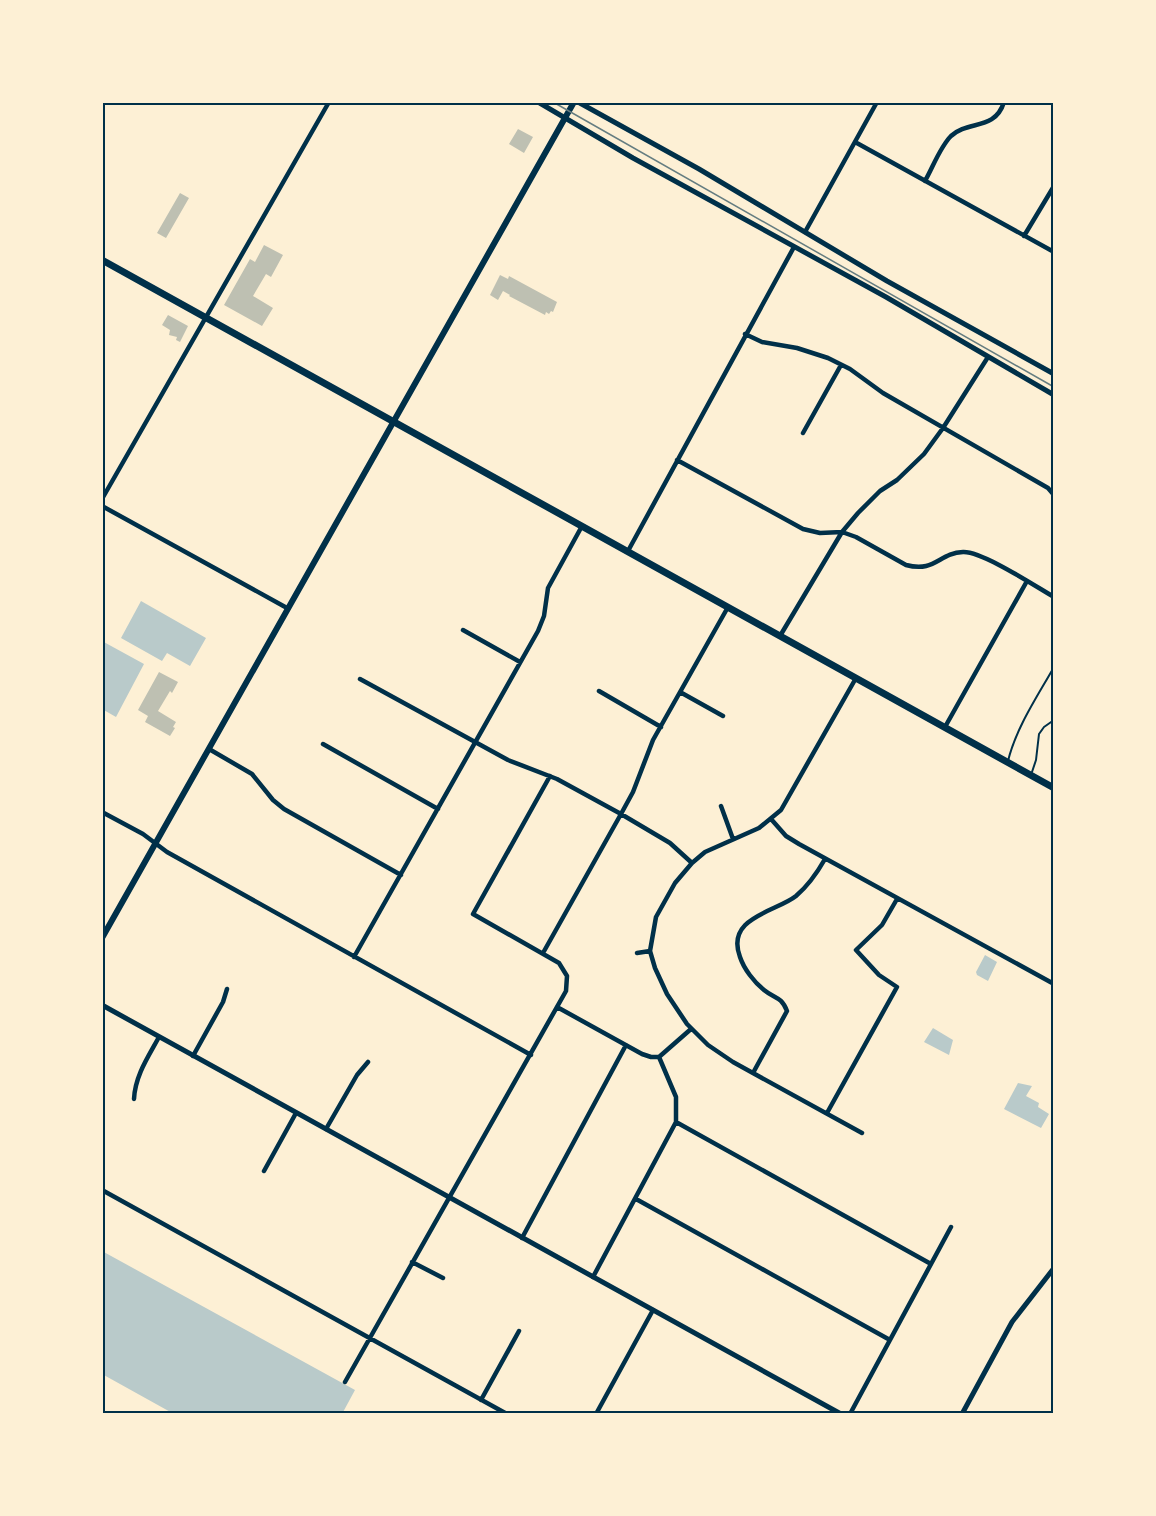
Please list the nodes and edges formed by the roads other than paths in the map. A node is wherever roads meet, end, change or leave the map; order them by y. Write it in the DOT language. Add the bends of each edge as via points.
graph roads {
  1 [pos="328,102"];
  2 [pos="538,102"];
  3 [pos="574,102"];
  4 [pos="578,102"];
  5 [pos="877,102"];
  6 [pos="1004,102"];
  7 [pos="565,118"];
  8 [pos="855,142"];
  9 [pos="925,181"];
  10 [pos="1054,186"];
  11 [pos="805,232"];
  12 [pos="1024,236"];
  13 [pos="794,247"];
  14 [pos="1054,252"];
  15 [pos="102,260"];
  16 [pos="207,318"];
  17 [pos="745,334"];
  18 [pos="988,357"];
  19 [pos="841,364"];
  20 [pos="1054,374"];
  21 [pos="1054,395"];
  22 [pos="392,422"];
  23 [pos="943,428"];
  24 [pos="803,433"];
  25 [pos="677,460"];
  26 [pos="875,484"];
  27 [pos="880,491"];
  28 [pos="1054,495"];
  29 [pos="102,499"];
  30 [pos="102,506"];
  31 [pos="582,526"];
  32 [pos="842,532"];
  33 [pos="628,551"];
  34 [pos="1027,581"];
  35 [pos="1054,597"];
  36 [pos="728,607"];
  37 [pos="287,608"];
  38 [pos="463,630"];
  39 [pos="780,636"];
  40 [pos="520,662"];
  41 [pos="1054,667"];
  42 [pos="856,678"];
  43 [pos="360,679"];
  44 [pos="599,691"];
  45 [pos="680,692"];
  46 [pos="723,716"];
  47 [pos="1054,720"];
  48 [pos="661,726"];
  49 [pos="945,727"];
  50 [pos="475,742"];
  51 [pos="323,744"];
  52 [pos="209,749"];
  53 [pos="1008,762"];
  54 [pos="1030,775"];
  55 [pos="550,776"];
  56 [pos="1054,788"];
  57 [pos="721,806"];
  58 [pos="438,808"];
  59 [pos="102,812"];
  60 [pos="621,814"];
  61 [pos="771,819"];
  62 [pos="733,839"];
  63 [pos="155,844"];
  64 [pos="825,859"];
  65 [pos="692,863"];
  66 [pos="401,875"];
  67 [pos="897,899"];
  68 [pos="102,938"];
  69 [pos="650,951"];
  70 [pos="638,952"];
  71 [pos="543,953"];
  72 [pos="354,957"];
  73 [pos="1054,984"];
  74 [pos="227,989"];
  75 [pos="102,1005"];
  76 [pos="557,1007"];
  77 [pos="691,1029"];
  78 [pos="159,1037"];
  79 [pos="626,1045"];
  80 [pos="531,1055"];
  81 [pos="193,1056"];
  82 [pos="659,1057"];
  83 [pos="368,1062"];
  84 [pos="753,1072"];
  85 [pos="134,1099"];
  86 [pos="296,1113"];
  87 [pos="827,1113"];
  88 [pos="676,1122"];
  89 [pos="326,1129"];
  90 [pos="862,1133"];
  91 [pos="264,1171"];
  92 [pos="102,1190"];
  93 [pos="448,1197"];
  94 [pos="636,1199"];
  95 [pos="951,1227"];
  96 [pos="522,1238"];
  97 [pos="412,1262"];
  98 [pos="931,1264"];
  99 [pos="1054,1268"];
  100 [pos="593,1277"];
  101 [pos="443,1278"];
  102 [pos="653,1310"];
  103 [pos="519,1330"];
  104 [pos="370,1338"];
  105 [pos="890,1340"];
  106 [pos="345,1382"];
  107 [pos="482,1400"];
  108 [pos="837,1413"];
  109 [pos="507,1414"];
  110 [pos="596,1414"];
  111 [pos="850,1414"];
  112 [pos="962,1414"];
  1 -- 16 [label="street"];
  2 -- 7 [label="street"];
  3 -- 7 [label="main road"];
  4 -- 11 [label="street"];
  5 -- 8 [label="street"];
  6 -- 9 [label="street" via="991,120 950,137"];
  7 -- 13 [label="street"];
  7 -- 22 [label="main road"];
  8 -- 9 [label="street"];
  8 -- 11 [label="street"];
  9 -- 12 [label="street"];
  10 -- 12 [label="street"];
  11 -- 20 [label="street"];
  12 -- 14 [label="street"];
  13 -- 17 [label="street"];
  13 -- 18 [label="street"];
  15 -- 16 [label="main road"];
  16 -- 22 [label="main road"];
  16 -- 29 [label="street"];
  17 -- 19 [label="street"];
  17 -- 25 [label="street"];
  18 -- 21 [label="street"];
  18 -- 23 [label="street"];
  19 -- 23 [label="street"];
  19 -- 24 [label="street"];
  22 -- 31 [label="main road"];
  22 -- 37 [label="main road"];
  23 -- 27 [label="street" via="909,470"];
  23 -- 28 [label="street"];
  25 -- 32 [label="street" via="803,529"];
  25 -- 33 [label="street"];
  26 -- 27 [label="street"];
  27 -- 32 [label="street"];
  30 -- 37 [label="street"];
  31 -- 33 [label="main road"];
  31 -- 40 [label="street" via="548,588 542,623"];
  32 -- 34 [label="street" via="906,565 928,567 954,554 973,553"];
  32 -- 39 [label="street"];
  33 -- 36 [label="main road"];
  34 -- 35 [label="street"];
  34 -- 49 [label="street"];
  36 -- 39 [label="main road"];
  36 -- 45 [label="street"];
  37 -- 52 [label="main road"];
  38 -- 40 [label="street"];
  39 -- 42 [label="main road"];
  40 -- 50 [label="street"];
  41 -- 53 [label="lane" via="1018,733"];
  42 -- 49 [label="main road"];
  42 -- 61 [label="street" via="786,804"];
  43 -- 50 [label="street"];
  44 -- 48 [label="street"];
  45 -- 46 [label="street"];
  45 -- 48 [label="street"];
  47 -- 54 [label="lane" via="1039,734"];
  48 -- 60 [label="street"];
  49 -- 53 [label="main road"];
  50 -- 55 [label="street" via="517,765"];
  50 -- 58 [label="street"];
  51 -- 58 [label="street"];
  52 -- 63 [label="main road"];
  52 -- 66 [label="street" via="252,774 284,809"];
  53 -- 54 [label="main road"];
  54 -- 56 [label="main road"];
  55 -- 60 [label="street"];
  55 -- 71 [label="street" via="473,914"];
  57 -- 62 [label="street"];
  58 -- 66 [label="street"];
  59 -- 63 [label="street"];
  60 -- 65 [label="street" via="670,843"];
  60 -- 71 [label="street"];
  61 -- 62 [label="street"];
  61 -- 64 [label="street" via="786,836"];
  62 -- 65 [label="street"];
  63 -- 68 [label="main road"];
  63 -- 72 [label="street"];
  64 -- 67 [label="street"];
  64 -- 84 [label="street" via="797,895 749,920 740,934 740,957 749,974 762,989 784,1002 787,1011"];
  65 -- 69 [label="street" via="656,916"];
  66 -- 72 [label="street"];
  67 -- 73 [label="street"];
  67 -- 87 [label="street" via="882,925 856,950 879,975 897,987"];
  69 -- 70 [label="street"];
  69 -- 77 [label="street" via="667,994"];
  71 -- 76 [label="street" via="559,963 567,976 567,986"];
  72 -- 80 [label="street"];
  74 -- 81 [label="street"];
  75 -- 78 [label="street"];
  76 -- 79 [label="street"];
  76 -- 80 [label="street"];
  77 -- 82 [label="street"];
  77 -- 84 [label="street" via="721,1055"];
  78 -- 81 [label="street"];
  78 -- 85 [label="street" via="137,1077"];
  79 -- 82 [label="street" via="651,1058"];
  79 -- 96 [label="street"];
  80 -- 93 [label="street"];
  81 -- 86 [label="street"];
  82 -- 88 [label="street" via="676,1097"];
  83 -- 89 [label="street"];
  84 -- 87 [label="street"];
  86 -- 89 [label="street"];
  86 -- 91 [label="street"];
  87 -- 90 [label="street"];
  88 -- 94 [label="street"];
  88 -- 98 [label="street"];
  89 -- 93 [label="street"];
  92 -- 104 [label="street"];
  93 -- 96 [label="street"];
  93 -- 97 [label="street"];
  94 -- 100 [label="street"];
  94 -- 105 [label="street"];
  95 -- 98 [label="street"];
  96 -- 100 [label="street"];
  97 -- 101 [label="street"];
  97 -- 104 [label="street"];
  98 -- 105 [label="street"];
  99 -- 112 [label="street" via="1012,1322"];
  100 -- 102 [label="street"];
  102 -- 108 [label="street"];
  102 -- 110 [label="street"];
  103 -- 107 [label="street"];
  104 -- 106 [label="street"];
  104 -- 107 [label="street"];
  105 -- 111 [label="street"];
  107 -- 109 [label="street"];
}
